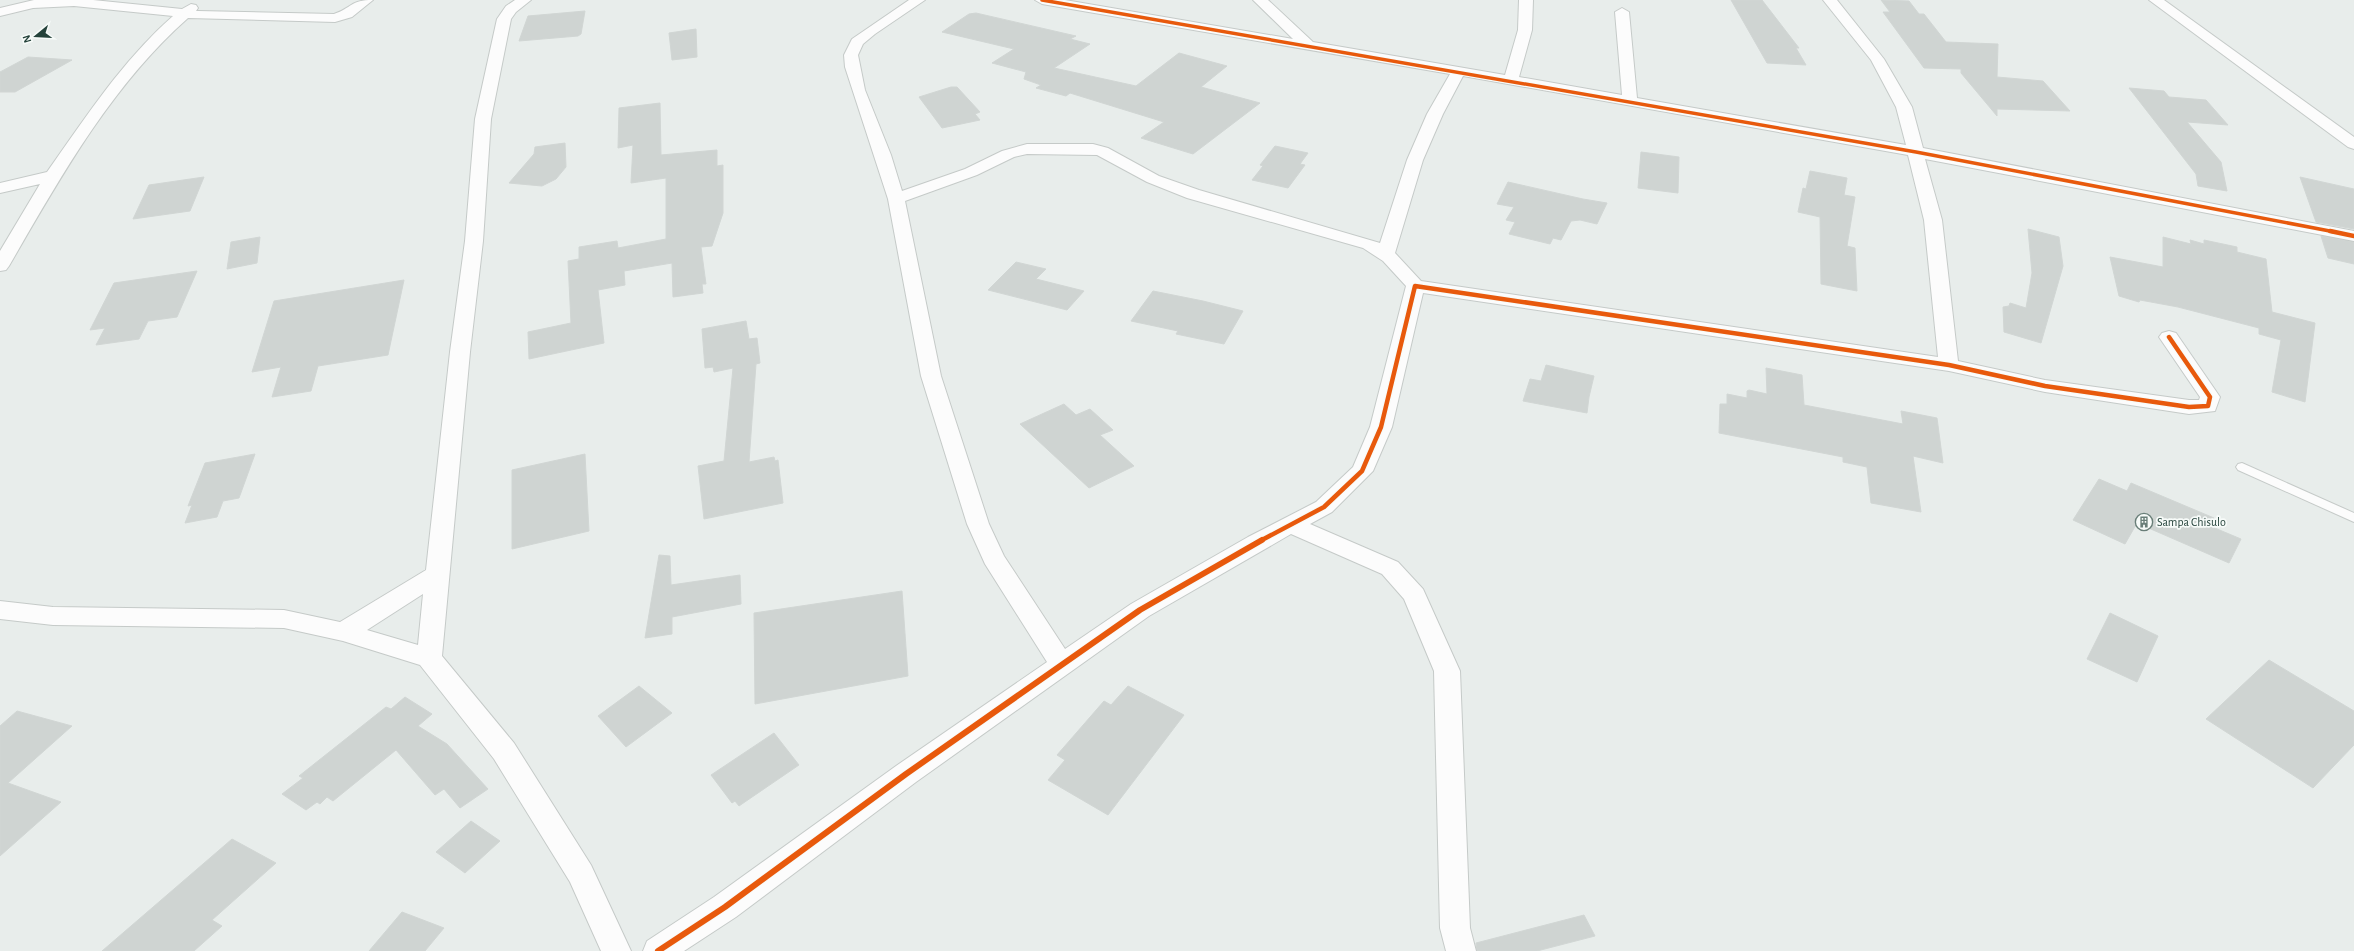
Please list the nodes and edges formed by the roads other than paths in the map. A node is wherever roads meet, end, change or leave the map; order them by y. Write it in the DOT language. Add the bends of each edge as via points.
graph roads {
  1 [pos="202,0"];
  2 [pos="366,0"];
  3 [pos="524,0"];
  4 [pos="918,0"];
  5 [pos="1042,0"];
  6 [pos="1260,0"];
  7 [pos="1526,0"];
  8 [pos="1830,0"];
  9 [pos="2156,0"];
  10 [pos="0,12"];
  11 [pos="1622,12"];
  12 [pos="184,14"];
  13 [pos="1309,46"];
  14 [pos="1459,71"];
  15 [pos="1511,80"];
  16 [pos="1630,101"];
  17 [pos="2354,144"];
  18 [pos="1916,152"];
  19 [pos="53,176"];
  20 [pos="0,188"];
  21 [pos="896,199"];
  22 [pos="2354,236"];
  23 [pos="1386,253"];
  24 [pos="0,266"];
  25 [pos="1415,286"];
  26 [pos="2169,337"];
  27 [pos="1949,365"];
  28 [pos="2242,467"];
  29 [pos="2354,518"];
  30 [pos="1291,525"];
  31 [pos="438,574"];
  32 [pos="0,610"];
  33 [pos="343,632"];
  34 [pos="429,658"];
  35 [pos="1062,664"];
  36 [pos="616,951"];
  37 [pos="658,951"];
  38 [pos="1462,951"];
  1 -- 12 [label="street"];
  2 -- 12 [label="street" via="347,14 335,18"];
  3 -- 31 [label="street" via="511,9 504,19 483,119 474,241"];
  4 -- 21 [label="street" via="870,31 857,42 851,55 858,90 883,155"];
  5 -- 13 [label="street"];
  6 -- 13 [label="street"];
  7 -- 15 [label="street" via="1526,26"];
  8 -- 18 [label="street" via="1877,59 1904,107"];
  9 -- 17 [label="street"];
  10 -- 12 [label="street" via="33,4 74,2"];
  11 -- 16 [label="street"];
  12 -- 19 [label="street" via="158,37 123,76"];
  13 -- 14 [label="street"];
  14 -- 15 [label="street"];
  14 -- 23 [label="street" via="1435,114 1415,160"];
  15 -- 16 [label="street"];
  16 -- 18 [label="street"];
  18 -- 22 [label="street"];
  18 -- 27 [label="street" via="1933,220"];
  19 -- 20 [label="street"];
  19 -- 24 [label="street"];
  21 -- 23 [label="street" via="971,172 1008,154 1027,149 1093,149 1102,151 1153,179 1193,194 1369,244"];
  21 -- 35 [label="street" via="931,376 978,524 993,558"];
  23 -- 25 [label="street" via="1395,260"];
  25 -- 27 [label="street"];
  25 -- 30 [label="street" via="1381,427 1362,471 1324,507"];
  26 -- 27 [label="street" via="2210,397 2208,406 2189,407 2045,386"];
  28 -- 29 [label="lane"];
  30 -- 35 [label="street" via="1140,610"];
  30 -- 38 [label="street" via="1390,568 1414,595 1447,671 1455,928"];
  31 -- 33 [label="street"];
  31 -- 34 [label="street"];
  32 -- 33 [label="street" via="53,616 284,619"];
  33 -- 34 [label="street"];
  34 -- 36 [label="street" via="504,751 581,874"];
  35 -- 37 [label="street" via="724,907"];
}
